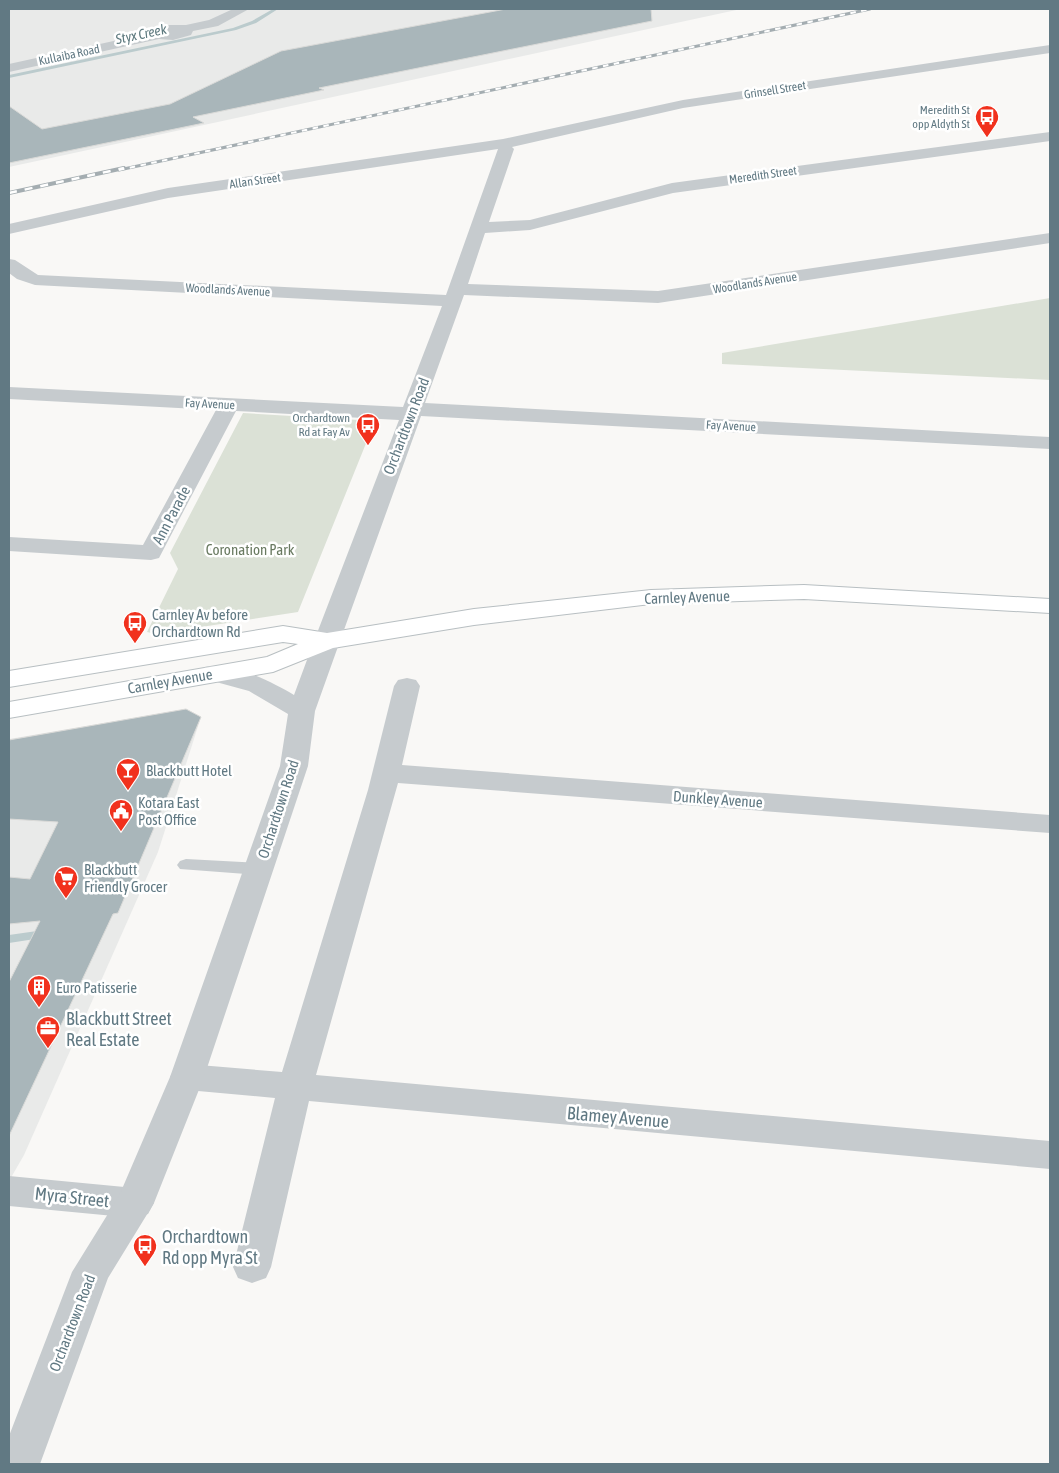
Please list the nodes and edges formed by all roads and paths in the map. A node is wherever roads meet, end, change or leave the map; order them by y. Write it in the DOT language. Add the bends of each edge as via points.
graph roads {
  1 [pos="243,9"];
  2 [pos="1050,49"];
  3 [pos="9,68"];
  4 [pos="1050,136"];
  5 [pos="1028,139"];
  6 [pos="503,144"];
  7 [pos="1050,152"];
  8 [pos="479,228"];
  9 [pos="9,230"];
  10 [pos="1050,238"];
  11 [pos="9,264"];
  12 [pos="455,295"];
  13 [pos="9,394"];
  14 [pos="229,405"];
  15 [pos="412,412"];
  16 [pos="1050,443"];
  17 [pos="9,544"];
  18 [pos="1050,606"];
  19 [pos="327,641"];
  20 [pos="214,673"];
  21 [pos="9,679"];
  22 [pos="407,686"];
  23 [pos="9,710"];
  24 [pos="302,711"];
  25 [pos="386,774"];
  26 [pos="1050,824"];
  27 [pos="186,866"];
  28 [pos="258,869"];
  29 [pos="187,1077"];
  30 [pos="295,1088"];
  31 [pos="1050,1155"];
  32 [pos="9,1190"];
  33 [pos="135,1203"];
  34 [pos="252,1267"];
  35 [pos="19,1464"];
  1 -- 3 [label="street, Kullaiba Road" via="213,23 186,29 182,34 159,35"];
  2 -- 6 [label="street, Grinsell Street" via="683,104"];
  4 -- 5 [label="street, Meredith Street"];
  5 -- 7 [label="street"];
  5 -- 8 [label="street, Meredith Street" via="672,188 530,225"];
  6 -- 8 [label="street, Orchardtown Road" via="506,149"];
  6 -- 9 [label="street, Allan Street" via="168,194"];
  8 -- 12 [label="street, Orchardtown Road"];
  10 -- 12 [label="street, Woodlands Avenue" via="658,297"];
  11 -- 12 [label="street, Woodlands Avenue" via="35,280"];
  12 -- 15 [label="street, Orchardtown Road"];
  13 -- 14 [label="street, Fay Avenue"];
  14 -- 15 [label="street, Fay Avenue"];
  14 -- 17 [label="street, Ann Parade" via="151,553"];
  15 -- 16 [label="street, Fay Avenue"];
  15 -- 19 [label="street, Orchardtown Road"];
  18 -- 19 [label="main road, Carnley Avenue" via="804,592 651,597 474,617"];
  19 -- 20 [label="main road, Carnley Avenue" via="273,664"];
  19 -- 21 [label="main road, Carnley Avenue" via="283,634"];
  19 -- 24 [label="street, Orchardtown Road"];
  20 -- 23 [label="main road, Carnley Avenue"];
  20 -- 24 [label="street" via="258,685"];
  22 -- 25 [label="street"];
  24 -- 28 [label="street, Orchardtown Road" via="294,766"];
  25 -- 26 [label="street, Dunkley Avenue"];
  25 -- 30 [label="street"];
  27 -- 28 [label="lane"];
  28 -- 29 [label="street, Orchardtown Road"];
  29 -- 30 [label="street, Blamey Avenue"];
  29 -- 33 [label="street, Orchardtown Road"];
  30 -- 31 [label="street, Blamey Avenue"];
  30 -- 34 [label="street"];
  32 -- 33 [label="street, Myra Street"];
  33 -- 35 [label="street, Orchardtown Road" via="90,1272"];
}
